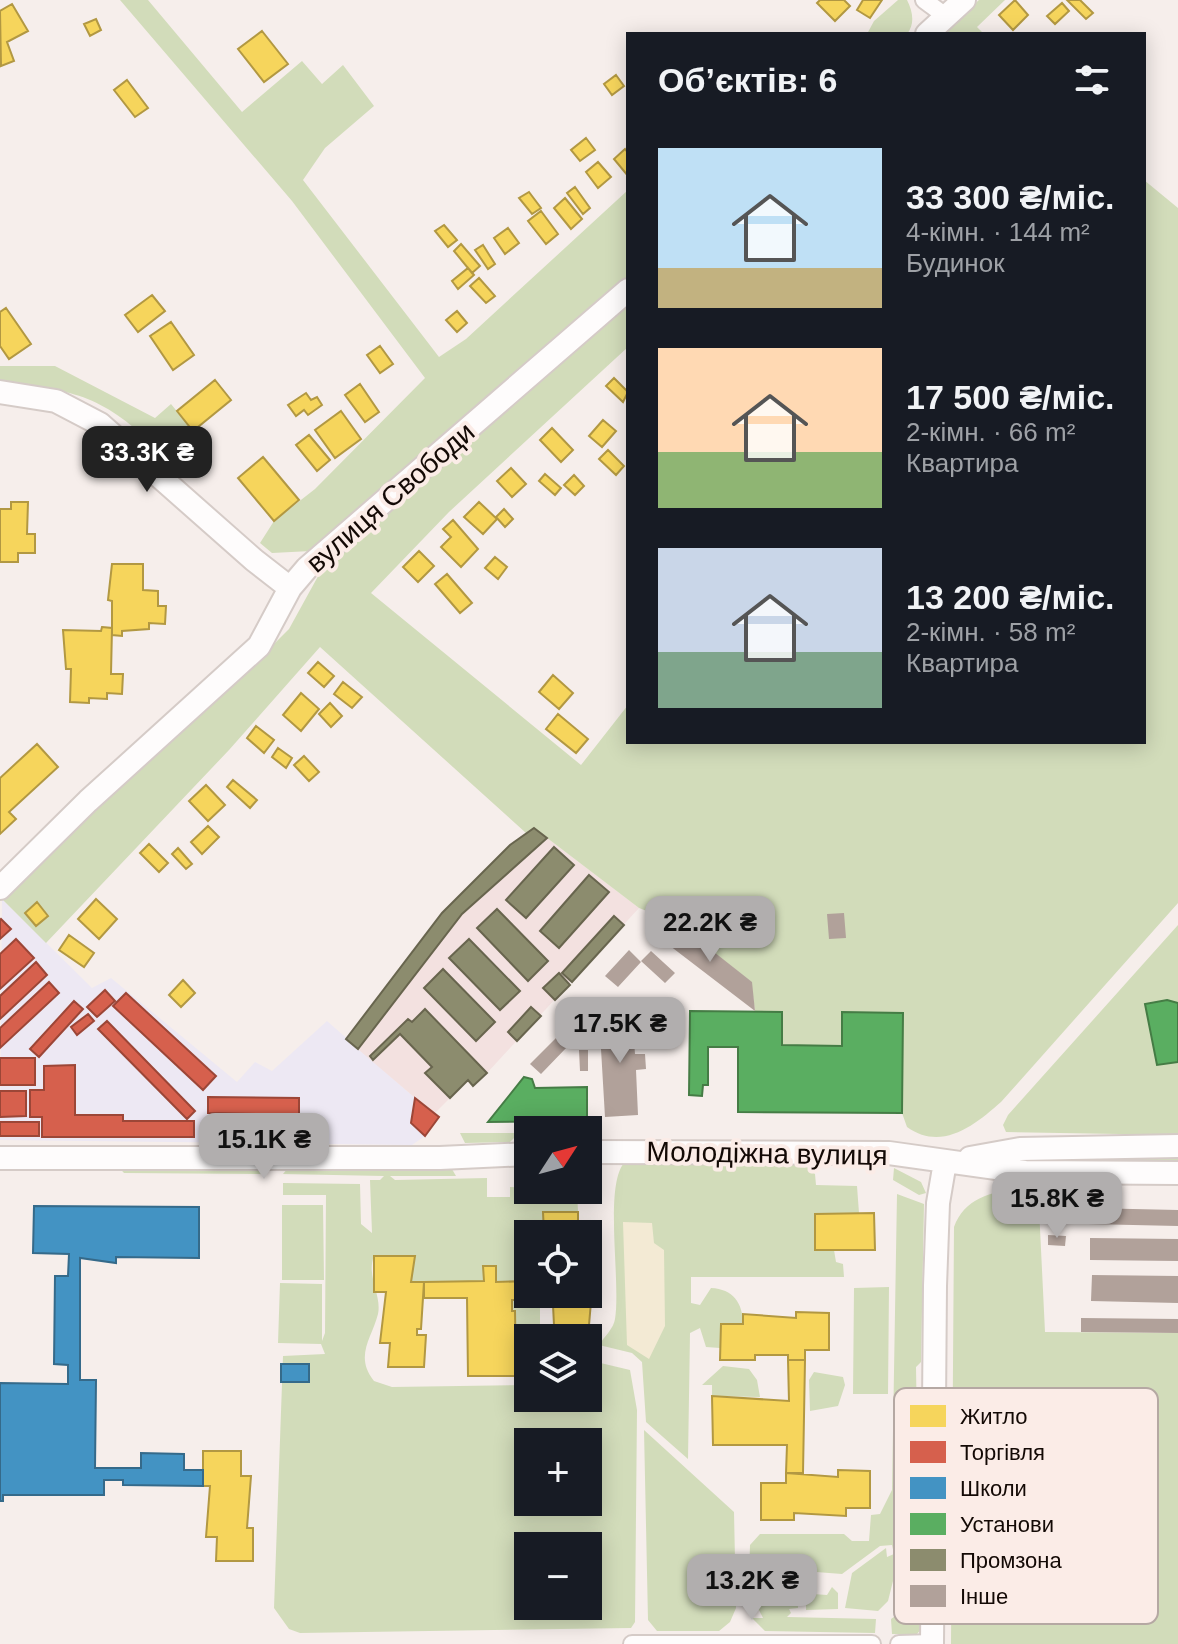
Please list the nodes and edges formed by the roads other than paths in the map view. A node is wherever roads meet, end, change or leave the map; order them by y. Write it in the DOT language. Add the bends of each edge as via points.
graph roads {
  1 [pos="924,0"];
  2 [pos="964,0"];
  3 [pos="947,17"];
  4 [pos="929,32"];
  5 [pos="626,292"];
  6 [pos="0,392"];
  7 [pos="290,588"];
  8 [pos="0,888"];
  9 [pos="1178,1146"];
  10 [pos="602,1152"];
  11 [pos="514,1155"];
  12 [pos="0,1158"];
  13 [pos="945,1162"];
  14 [pos="1178,1173"];
  15 [pos="934,1388"];
  16 [pos="932,1624"];
  17 [pos="632,1644"];
  18 [pos="872,1644"];
  19 [pos="899,1644"];
  20 [pos="932,1644"];
  1 -- 3 [label="street"];
  2 -- 3 [label="street"];
  3 -- 4 [label="street"];
  5 -- 7 [label="street, вулиця Свободи" via="332,544"];
  6 -- 7 [label="street" via="56,401 100,424"];
  7 -- 8 [label="street, вулиця Свободи" via="259,646"];
  9 -- 13 [label="street" via="1020,1149"];
  10 -- 13 [label="street, Молодіжна вулиця" via="889,1153"];
  11 -- 12 [label="street"];
  13 -- 14 [label="street, Молодіжна вулиця" via="1025,1172"];
  13 -- 15 [label="street" via="938,1203"];
  16 -- 20 [label="street"];
  17 -- 18 [label="street"];
  19 -- 20 [label="street"];
}
